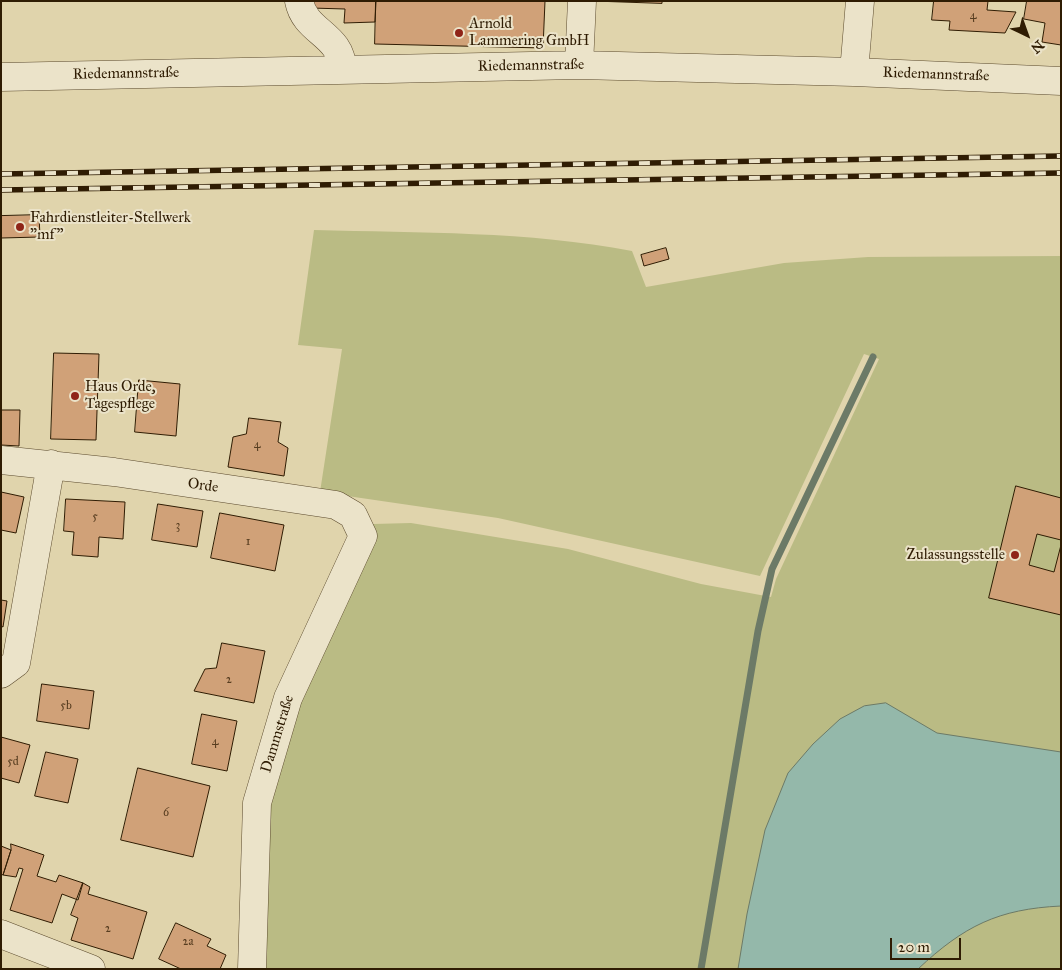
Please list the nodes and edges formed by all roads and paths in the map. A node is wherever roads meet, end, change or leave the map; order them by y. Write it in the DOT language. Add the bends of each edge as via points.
graph roads {
  1 [pos="299,1"];
  2 [pos="582,1"];
  3 [pos="860,1"];
  4 [pos="580,65"];
  5 [pos="342,69"];
  6 [pos="854,72"];
  7 [pos="1,77"];
  8 [pos="1061,81"];
  9 [pos="1,460"];
  10 [pos="51,464"];
  11 [pos="353,515"];
  12 [pos="1,674"];
  13 [pos="1,934"];
  14 [pos="91,969"];
  15 [pos="252,969"];
  1 -- 5 [label="street" via="301,13 335,46 342,58"];
  2 -- 4 [label="street"];
  3 -- 6 [label="street"];
  4 -- 5 [label="street, Riedemannstraße"];
  4 -- 6 [label="street, Riedemannstraße"];
  5 -- 7 [label="street, Riedemannstraße"];
  6 -- 8 [label="street, Riedemannstraße"];
  9 -- 10 [label="street, Orde"];
  10 -- 11 [label="street, Orde" via="336,505"];
  10 -- 12 [label="street" via="16,663"];
  11 -- 15 [label="street, Dammstraße" via="363,536 288,698 257,803"];
  13 -- 14 [label="street"];
}
